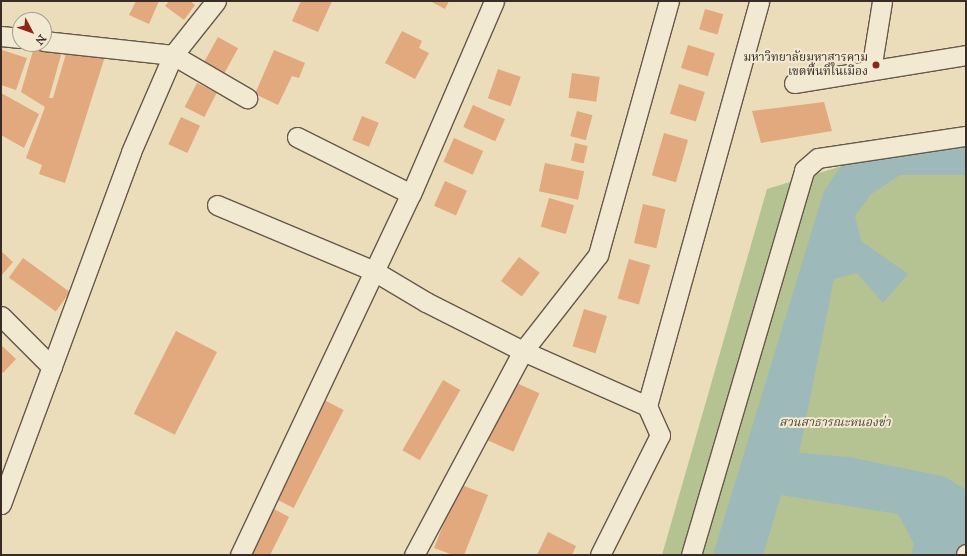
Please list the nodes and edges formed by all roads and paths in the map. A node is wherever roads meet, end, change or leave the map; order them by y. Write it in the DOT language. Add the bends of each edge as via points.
graph roads {
  1 [pos="216,1"];
  2 [pos="494,1"];
  3 [pos="669,1"];
  4 [pos="759,1"];
  5 [pos="882,1"];
  6 [pos="1,36"];
  7 [pos="12,37"];
  8 [pos="52,42"];
  9 [pos="174,55"];
  10 [pos="966,55"];
  11 [pos="871,70"];
  12 [pos="794,83"];
  13 [pos="247,98"];
  14 [pos="966,136"];
  15 [pos="297,137"];
  16 [pos="411,194"];
  17 [pos="217,205"];
  18 [pos="374,271"];
  19 [pos="1,316"];
  20 [pos="523,351"];
  21 [pos="52,367"];
  22 [pos="647,406"];
  23 [pos="1,504"];
  24 [pos="240,555"];
  25 [pos="414,555"];
  26 [pos="600,555"];
  27 [pos="691,555"];
  1 -- 9 [label="street"];
  2 -- 16 [label="street"];
  3 -- 20 [label="street" via="598,255"];
  4 -- 22 [label="street"];
  5 -- 11 [label="street"];
  6 -- 7 [label="street"];
  8 -- 9 [label="street"];
  9 -- 13 [label="street"];
  9 -- 21 [label="street" via="131,152"];
  10 -- 11 [label="street"];
  11 -- 12 [label="street"];
  14 -- 27 [label="street" via="818,158 804,170"];
  15 -- 16 [label="street"];
  16 -- 18 [label="street"];
  17 -- 18 [label="street"];
  18 -- 20 [label="street" via="426,302"];
  18 -- 24 [label="street"];
  19 -- 21 [label="street"];
  20 -- 22 [label="street"];
  20 -- 25 [label="street"];
  21 -- 23 [label="street"];
  22 -- 26 [label="street" via="660,435"];
}
